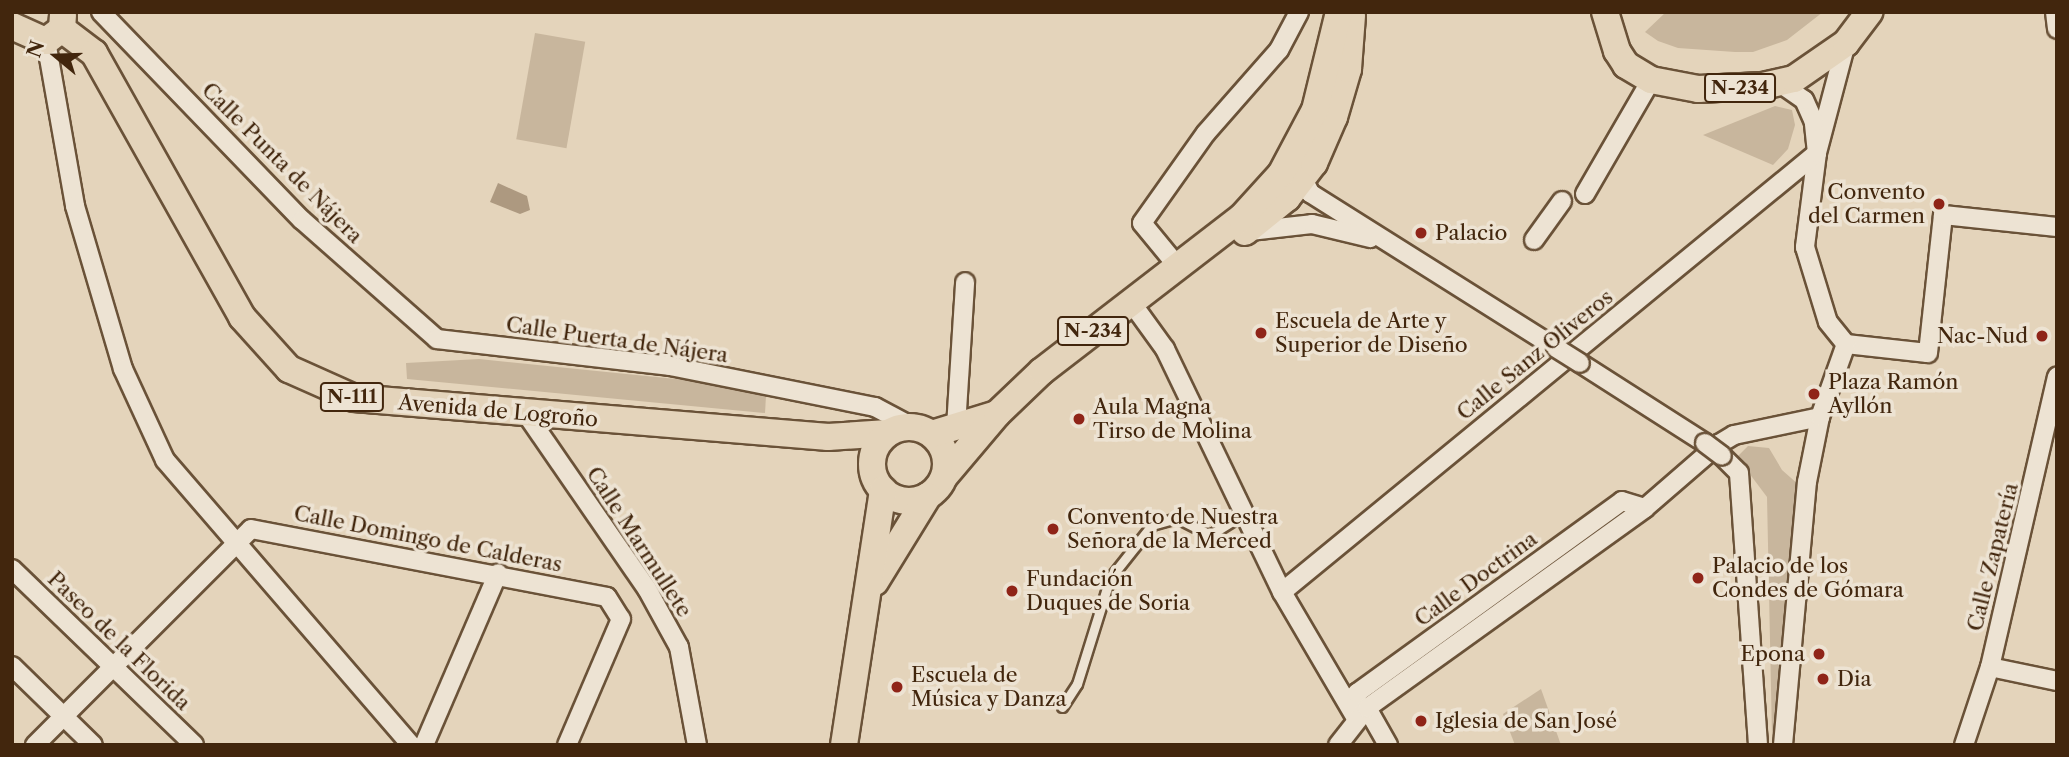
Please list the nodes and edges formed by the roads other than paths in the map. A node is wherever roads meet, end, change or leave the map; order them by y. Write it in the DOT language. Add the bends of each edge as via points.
graph roads {
  1 [pos="102,12"];
  2 [pos="1299,12"];
  3 [pos="1339,12"];
  4 [pos="1352,12"];
  5 [pos="1605,12"];
  6 [pos="1869,12"];
  7 [pos="2055,12"];
  8 [pos="60,22"];
  9 [pos="12,26"];
  10 [pos="2057,29"];
  11 [pos="1846,43"];
  12 [pos="1328,60"];
  13 [pos="1651,80"];
  14 [pos="1780,83"];
  15 [pos="1817,153"];
  16 [pos="1302,170"];
  17 [pos="1585,194"];
  18 [pos="1562,201"];
  19 [pos="2057,227"];
  20 [pos="1243,233"];
  21 [pos="1534,240"];
  22 [pos="1392,244"];
  23 [pos="1187,261"];
  24 [pos="965,282"];
  25 [pos="1131,302"];
  26 [pos="437,339"];
  27 [pos="1846,344"];
  28 [pos="2057,377"];
  29 [pos="997,414"];
  30 [pos="527,415"];
  31 [pos="1820,417"];
  32 [pos="921,430"];
  33 [pos="832,437"];
  34 [pos="2050,450"];
  35 [pos="877,480"];
  36 [pos="936,487"];
  37 [pos="1244,514"];
  38 [pos="234,544"];
  39 [pos="12,569"];
  40 [pos="498,573"];
  41 [pos="1282,592"];
  42 [pos="862,609"];
  43 [pos="12,666"];
  44 [pos="1990,667"];
  45 [pos="114,670"];
  46 [pos="2057,681"];
  47 [pos="1062,706"];
  48 [pos="1361,713"];
  49 [pos="62,716"];
  50 [pos="35,745"];
  51 [pos="93,745"];
  52 [pos="194,745"];
  53 [pos="411,745"];
  54 [pos="424,745"];
  55 [pos="568,745"];
  56 [pos="697,745"];
  57 [pos="844,745"];
  58 [pos="1338,745"];
  59 [pos="1388,745"];
  60 [pos="1758,745"];
  61 [pos="1782,745"];
  62 [pos="1964,745"];
  1 -- 26 [label="street, Calle Punta de Nájera" via="302,220"];
  2 -- 23 [label="street" via="1279,50 1206,133 1142,223"];
  3 -- 12 [label="main road, N-234"];
  4 -- 16 [label="main road" via="1348,69 1334,117"];
  5 -- 13 [label="main road, N-234" via="1626,65"];
  6 -- 11 [label="main road, N-234"];
  7 -- 10 [label="street"];
  8 -- 9 [label="main road, Avenida de Logroño"];
  8 -- 30 [label="main road, Avenida de Logroño / N-111" via="94,53 242,317 289,369 354,397"];
  8 -- 38 [label="street" via="75,206 123,369 165,460"];
  11 -- 14 [label="main road, N-234" via="1816,66"];
  11 -- 15 [label="street"];
  12 -- 16 [label="street" via="1327,100"];
  12 -- 23 [label="main road, N-234" via="1315,110 1281,174 1241,218"];
  13 -- 14 [label="main road, N-234" via="1698,89"];
  13 -- 17 [label="street"];
  14 -- 15 [label="street" via="1804,100 1814,122"];
  15 -- 27 [label="street" via="1805,247 1828,322"];
  15 -- 41 [label="street, Calle Sanz Oliveros"];
  16 -- 20 [label="main road" via="1287,198"];
  16 -- 22 [label="street" via="1310,193"];
  18 -- 21 [label="street"];
  19 -- 27 [label="street" via="1943,215 1928,353"];
  20 -- 22 [label="street" via="1312,224"];
  20 -- 23 [label="main road"];
  22 -- 60 [label="street, bridge" via="1705,443 1739,473"];
  23 -- 25 [label="main road, N-234"];
  24 -- 32 [label="street"];
  25 -- 29 [label="main road, N-234" via="1042,371"];
  25 -- 37 [label="street" via="1165,349"];
  26 -- 32 [label="street, Calle Puerta de Nájera" via="670,366 875,407"];
  27 -- 31 [label="street"];
  28 -- 34 [label="street, Calle Zapatería"];
  29 -- 32 [label="main road, N-234"];
  29 -- 36 [label="main road, N-234"];
  30 -- 33 [label="main road, Avenida de Logroño / N-111"];
  30 -- 56 [label="street, Calle Marmullete" via="647,589 679,647"];
  31 -- 48 [label="street, Calle Doctrina" via="1734,435 1644,508"];
  31 -- 61 [label="street" via="1807,482"];
  32 -- 33 [label="main road, Avenida de Logroño / N-111"];
  32 -- 35 [label="main road" via="874,449"];
  32 -- 36 [label="main road" via="945,451"];
  33 -- 35 [label="main road"];
  34 -- 44 [label="street, Calle Zapatería"];
  35 -- 36 [label="main road" via="904,501"];
  35 -- 42 [label="main road"];
  36 -- 42 [label="main road" via="884,565"];
  37 -- 41 [label="street"];
  37 -- 47 [label="lane" via="1210,535 1177,518 1152,525 1111,578 1077,684"];
  38 -- 40 [label="street, Calle Domingo de Calderas" via="251,529"];
  38 -- 45 [label="street"];
  38 -- 53 [label="street"];
  39 -- 45 [label="street, Paseo de la Florida"];
  40 -- 54 [label="street"];
  40 -- 55 [label="street, Calle Domingo de Calderas" via="607,597 621,618"];
  41 -- 48 [label="street"];
  42 -- 57 [label="main road"];
  43 -- 49 [label="street"];
  44 -- 46 [label="street"];
  44 -- 62 [label="street, Calle Zapatería"];
  45 -- 49 [label="street"];
  45 -- 52 [label="street, Paseo de la Florida"];
  48 -- 58 [label="street, Calle Doctrina"];
  48 -- 59 [label="street"];
  49 -- 50 [label="street"];
  49 -- 51 [label="street"];
}
